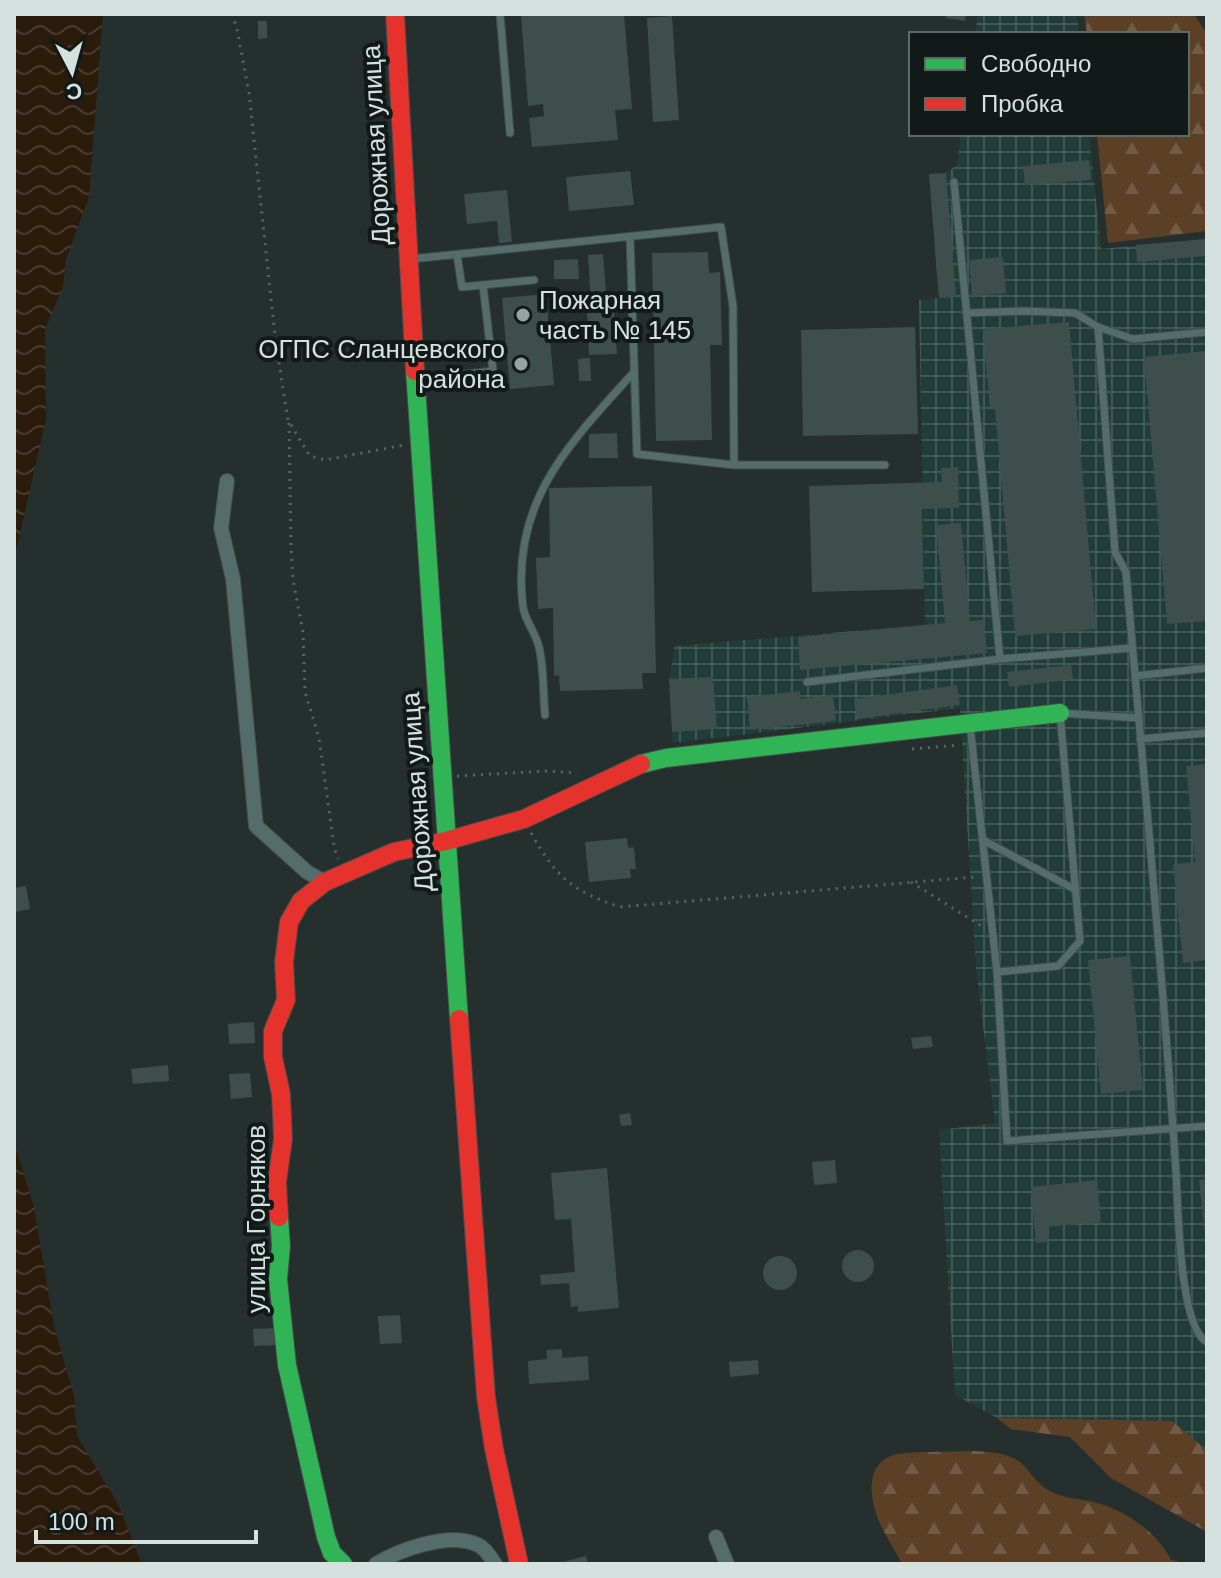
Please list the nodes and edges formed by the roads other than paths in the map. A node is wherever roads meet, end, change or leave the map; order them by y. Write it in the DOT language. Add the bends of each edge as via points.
graph roads {
  1 [pos="395,14"];
  2 [pos="500,14"];
  3 [pos="510,133"];
  4 [pos="954,182"];
  5 [pos="630,237"];
  6 [pos="457,255"];
  7 [pos="409,260"];
  8 [pos="534,280"];
  9 [pos="483,285"];
  10 [pos="967,313"];
  11 [pos="1098,327"];
  12 [pos="1207,332"];
  13 [pos="634,372"];
  14 [pos="416,380"];
  15 [pos="734,465"];
  16 [pos="885,465"];
  17 [pos="227,481"];
  18 [pos="1132,648"];
  19 [pos="1000,659"];
  20 [pos="1207,668"];
  21 [pos="1135,676"];
  22 [pos="807,682"];
  23 [pos="1060,713"];
  24 [pos="545,715"];
  25 [pos="1138,718"];
  26 [pos="970,722"];
  27 [pos="1207,733"];
  28 [pos="1140,739"];
  29 [pos="983,840"];
  30 [pos="446,841"];
  31 [pos="325,882"];
  32 [pos="1076,890"];
  33 [pos="997,972"];
  34 [pos="1207,1126"];
  35 [pos="1173,1129"];
  36 [pos="1207,1342"];
  37 [pos="716,1537"];
  38 [pos="343,1564"];
  39 [pos="376,1564"];
  40 [pos="495,1564"];
  41 [pos="519,1564"];
  42 [pos="727,1564"];
  1 -- 7 [label="street, Дорожная улица"];
  2 -- 3 [label="lane"];
  4 -- 10 [label="lane"];
  5 -- 6 [label="lane"];
  5 -- 13 [label="lane"];
  5 -- 15 [label="lane" via="721,227 733,306"];
  6 -- 7 [label="lane"];
  6 -- 9 [label="lane" via="462,287"];
  7 -- 14 [label="street, Дорожная улица"];
  8 -- 9 [label="lane"];
  9 -- 14 [label="lane" via="493,371"];
  10 -- 11 [label="lane" via="1075,313"];
  10 -- 19 [label="lane"];
  11 -- 12 [label="lane" via="1133,339"];
  11 -- 18 [label="lane" via="1115,552 1126,572"];
  13 -- 15 [label="lane" via="637,454"];
  13 -- 24 [label="lane" via="575,437 533,506 521,557 523,611 539,647"];
  14 -- 30 [label="street, Дорожная улица"];
  15 -- 16 [label="lane"];
  17 -- 31 [label="street" via="221,528 233,579 256,826"];
  18 -- 19 [label="lane"];
  18 -- 21 [label="lane"];
  19 -- 22 [label="lane"];
  20 -- 21 [label="lane"];
  21 -- 25 [label="lane"];
  23 -- 25 [label="lane"];
  23 -- 26 [label="street, улица Горняков"];
  23 -- 32 [label="lane"];
  25 -- 28 [label="lane"];
  26 -- 29 [label="lane"];
  26 -- 30 [label="street, улица Горняков" via="639,764 524,819"];
  27 -- 28 [label="lane"];
  28 -- 35 [label="lane"];
  29 -- 32 [label="lane"];
  29 -- 33 [label="lane"];
  30 -- 31 [label="street, улица Горняков" via="394,852"];
  30 -- 41 [label="street, Дорожная улица" via="486,1397"];
  31 -- 38 [label="street, улица Горняков" via="301,901 289,922 286,1000 273,1031 283,1139 277,1182 278,1279 287,1365 326,1537"];
  32 -- 33 [label="lane" via="1080,941 1058,966"];
  33 -- 35 [label="lane" via="1007,1141"];
  34 -- 35 [label="lane"];
  35 -- 36 [label="lane" via="1190,1315"];
  37 -- 42 [label="street"];
  39 -- 40 [label="street" via="400,1551 471,1541"];
}
